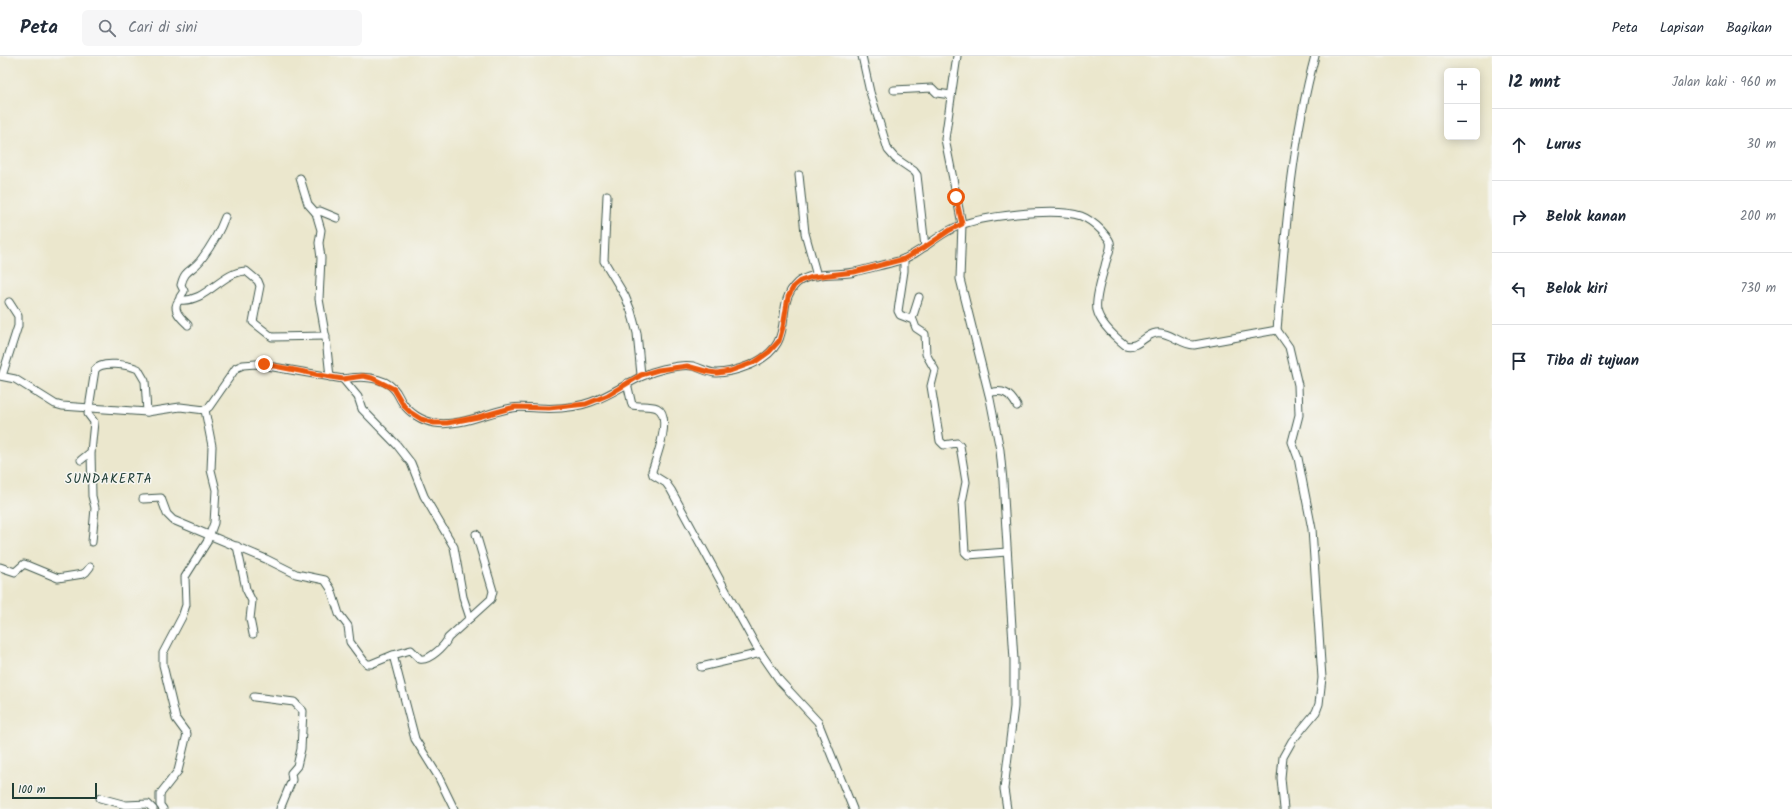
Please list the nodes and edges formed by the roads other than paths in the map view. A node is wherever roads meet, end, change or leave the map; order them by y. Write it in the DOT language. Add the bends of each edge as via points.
graph roads {
  1 [pos="862,56"];
  2 [pos="957,56"];
  3 [pos="1314,56"];
  4 [pos="894,90"];
  5 [pos="951,96"];
  6 [pos="799,175"];
  7 [pos="300,178"];
  8 [pos="607,195"];
  9 [pos="316,213"];
  10 [pos="225,217"];
  11 [pos="337,218"];
  12 [pos="962,224"];
  13 [pos="925,247"];
  14 [pos="904,259"];
  15 [pos="817,276"];
  16 [pos="919,296"];
  17 [pos="179,300"];
  18 [pos="9,302"];
  19 [pos="912,319"];
  20 [pos="188,325"];
  21 [pos="1277,330"];
  22 [pos="326,336"];
  23 [pos="641,375"];
  24 [pos="1,376"];
  25 [pos="330,377"];
  26 [pos="343,379"];
  27 [pos="627,383"];
  28 [pos="989,393"];
  29 [pos="1017,406"];
  30 [pos="90,408"];
  31 [pos="205,410"];
  32 [pos="147,412"];
  33 [pos="90,452"];
  34 [pos="81,460"];
  35 [pos="143,499"];
  36 [pos="476,534"];
  37 [pos="210,535"];
  38 [pos="92,542"];
  39 [pos="237,546"];
  40 [pos="1007,552"];
  41 [pos="0,567"];
  42 [pos="90,567"];
  43 [pos="470,618"];
  44 [pos="253,634"];
  45 [pos="761,653"];
  46 [pos="393,655"];
  47 [pos="701,667"];
  48 [pos="254,697"];
  49 [pos="100,798"];
  50 [pos="159,808"];
  51 [pos="280,809"];
  52 [pos="454,809"];
  53 [pos="853,809"];
  54 [pos="1007,809"];
  55 [pos="1284,809"];
  1 -- 13 [label="street" via="888,150 917,175"];
  2 -- 5 [label="street"];
  3 -- 21 [label="street" via="1297,138"];
  4 -- 5 [label="street" via="932,88 937,93"];
  5 -- 12 [label="street" via="945,142"];
  6 -- 15 [label="street" via="804,233"];
  7 -- 9 [label="street" via="308,204"];
  8 -- 23 [label="street" via="604,261 625,296 635,321"];
  9 -- 11 [label="street" via="319,211"];
  9 -- 22 [label="street" via="320,230 321,258 318,295"];
  10 -- 17 [label="street" via="199,262 185,274 180,285 184,291"];
  12 -- 13 [label="street"];
  12 -- 21 [label="street" via="1048,212 1073,214 1091,222 1108,238 1111,245 1104,267 1097,310 1103,322 1126,345 1134,345 1158,333 1194,345"];
  12 -- 28 [label="street" via="960,283"];
  13 -- 14 [label="street"];
  14 -- 15 [label="street" via="854,272"];
  14 -- 19 [label="street" via="898,311 900,315"];
  15 -- 23 [label="street" via="803,279 794,286 787,300 780,338 769,352 755,362 725,372 709,372 687,366"];
  16 -- 19 [label="street"];
  17 -- 20 [label="street" via="176,311"];
  17 -- 22 [label="street" via="194,300 236,273 246,271 260,285 254,322 270,336"];
  18 -- 24 [label="street" via="18,316 18,326"];
  19 -- 40 [label="street" via="916,328 925,334 926,354 935,369 931,386 940,441 944,445 957,443 960,446 966,481 962,502 966,553 969,555"];
  21 -- 55 [label="street" via="1288,343 1298,385 1299,415 1292,440 1311,516 1322,678 1320,704 1283,757 1281,778"];
  22 -- 25 [label="street"];
  23 -- 27 [label="street"];
  24 -- 30 [label="street" via="17,380 58,406"];
  25 -- 26 [label="street"];
  25 -- 31 [label="street" via="264,364 243,365 234,370"];
  26 -- 27 [label="street" via="363,376 385,383 394,389 410,412 421,419 440,423 485,416 512,408 586,404"];
  26 -- 43 [label="street" via="358,397 362,409 411,462 424,496 454,547 463,597"];
  27 -- 45 [label="street" via="632,406 656,408 662,416 663,432 653,475 666,483 671,490"];
  28 -- 29 [label="street" via="1006,392 1011,395"];
  28 -- 40 [label="street" via="1001,458"];
  30 -- 32 [label="street"];
  30 -- 32 [label="street" via="97,367 127,365 138,369 143,376"];
  30 -- 33 [label="street" via="88,414 94,422"];
  31 -- 32 [label="street" via="180,407"];
  31 -- 37 [label="street" via="212,446 211,470 216,490 214,523"];
  33 -- 34 [label="street"];
  33 -- 38 [label="street" via="95,508"];
  35 -- 37 [label="street" via="161,498 167,514 173,520"];
  36 -- 43 [label="street" via="493,594"];
  37 -- 39 [label="street"];
  37 -- 50 [label="street" via="185,577 186,605 162,656 176,719 187,734 178,771 160,794"];
  39 -- 44 [label="street" via="246,589 252,601 250,619"];
  39 -- 46 [label="street" via="296,574 325,580 331,588 339,614 348,626 350,642 364,661 371,664"];
  40 -- 54 [label="street" via="1014,665 1012,727 1004,789"];
  41 -- 42 [label="street" via="15,572 24,564 58,578 83,574"];
  43 -- 46 [label="street" via="445,644 425,659 420,659 411,650"];
  45 -- 47 [label="street"];
  45 -- 53 [label="street" via="780,682 818,722"];
  46 -- 52 [label="street" via="415,739 438,776"];
  48 -- 51 [label="street" via="294,702 303,711 301,748 297,766 292,773 292,780"];
  49 -- 50 [label="street" via="126,805 148,804"];
}
